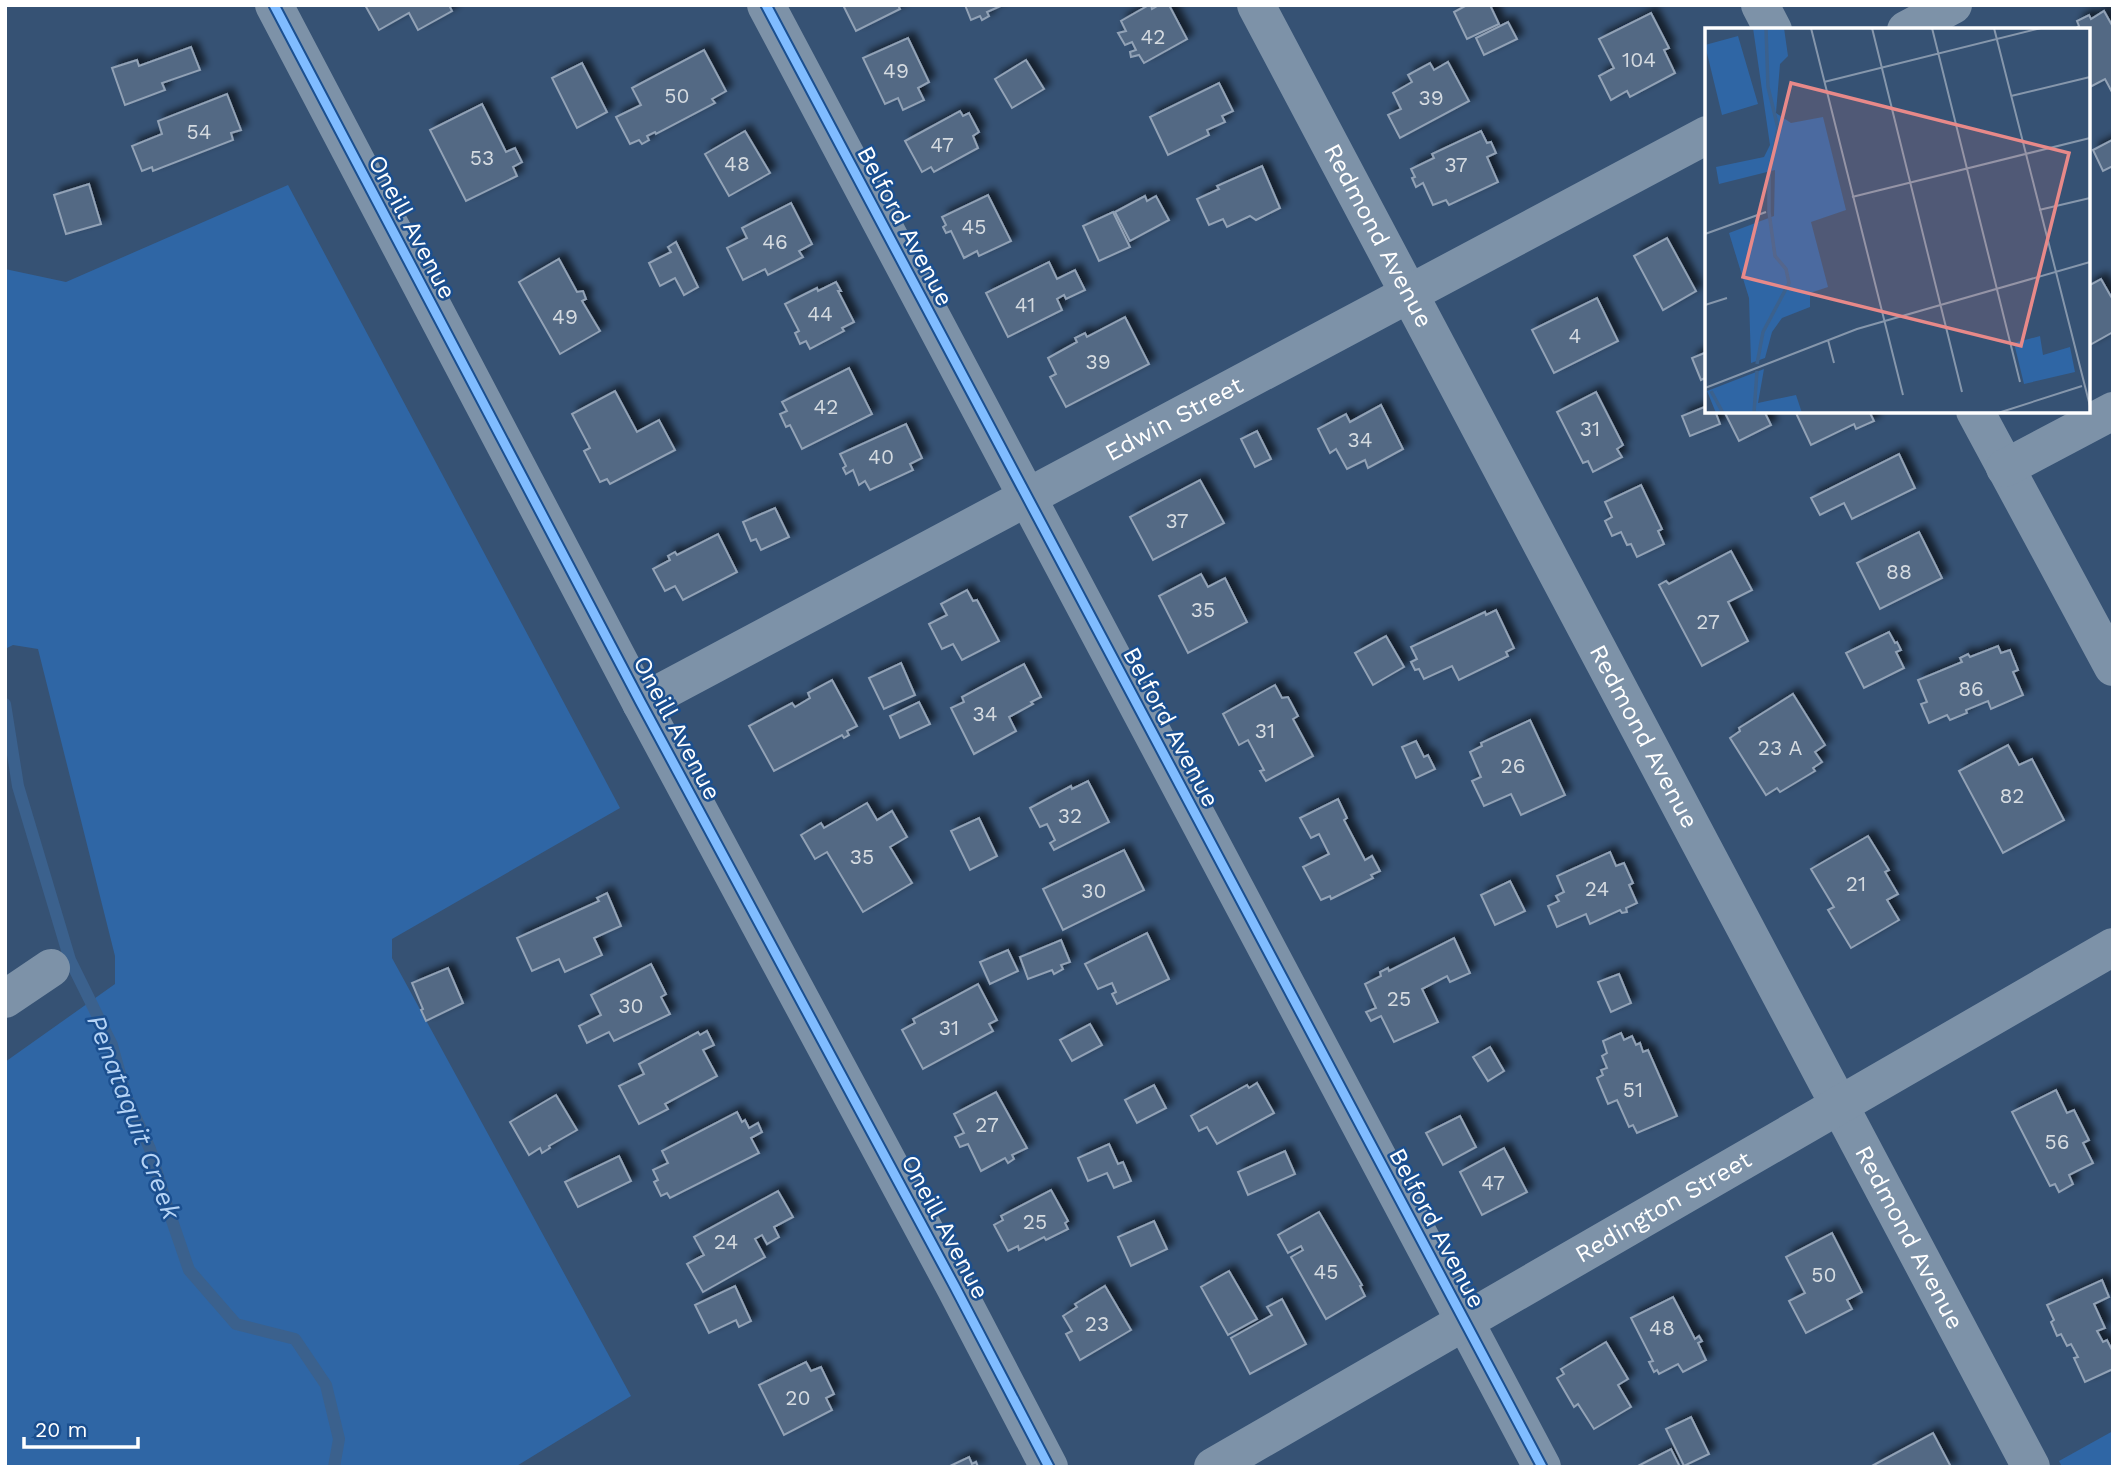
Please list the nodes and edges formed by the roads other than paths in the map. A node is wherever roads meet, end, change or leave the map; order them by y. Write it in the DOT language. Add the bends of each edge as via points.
graph roads {
  1 [pos="274,5"];
  2 [pos="766,5"];
  3 [pos="1256,5"];
  4 [pos="1760,5"];
  5 [pos="1952,5"];
  6 [pos="1772,28"];
  7 [pos="1910,28"];
  8 [pos="1705,136"];
  9 [pos="1408,293"];
  10 [pos="2113,411"];
  11 [pos="1976,413"];
  12 [pos="2005,468"];
  13 [pos="1026,496"];
  14 [pos="2113,667"];
  15 [pos="641,702"];
  16 [pos="2113,947"];
  17 [pos="51,968"];
  18 [pos="5,999"];
  19 [pos="1840,1106"];
  20 [pos="1465,1321"];
  21 [pos="1049,1467"];
  22 [pos="1213,1467"];
  23 [pos="1542,1467"];
  24 [pos="2031,1467"];
  1 -- 15 [label="street, Oneill Avenue"];
  2 -- 13 [label="street, Belford Avenue"];
  3 -- 9 [label="street, Redmond Avenue"];
  4 -- 6 [label="street"];
  5 -- 7 [label="street"];
  8 -- 9 [label="street, Edwin Street"];
  9 -- 13 [label="street, Edwin Street"];
  9 -- 19 [label="street, Redmond Avenue"];
  10 -- 12 [label="street"];
  11 -- 12 [label="street"];
  12 -- 14 [label="street"];
  13 -- 15 [label="street, Edwin Street"];
  13 -- 20 [label="street, Belford Avenue"];
  15 -- 21 [label="street, Oneill Avenue"];
  16 -- 19 [label="street, Redington Street"];
  17 -- 18 [label="street"];
  19 -- 20 [label="street, Redington Street"];
  19 -- 24 [label="street, Redmond Avenue"];
  20 -- 22 [label="street, Redington Street"];
  20 -- 23 [label="street, Belford Avenue"];
}
